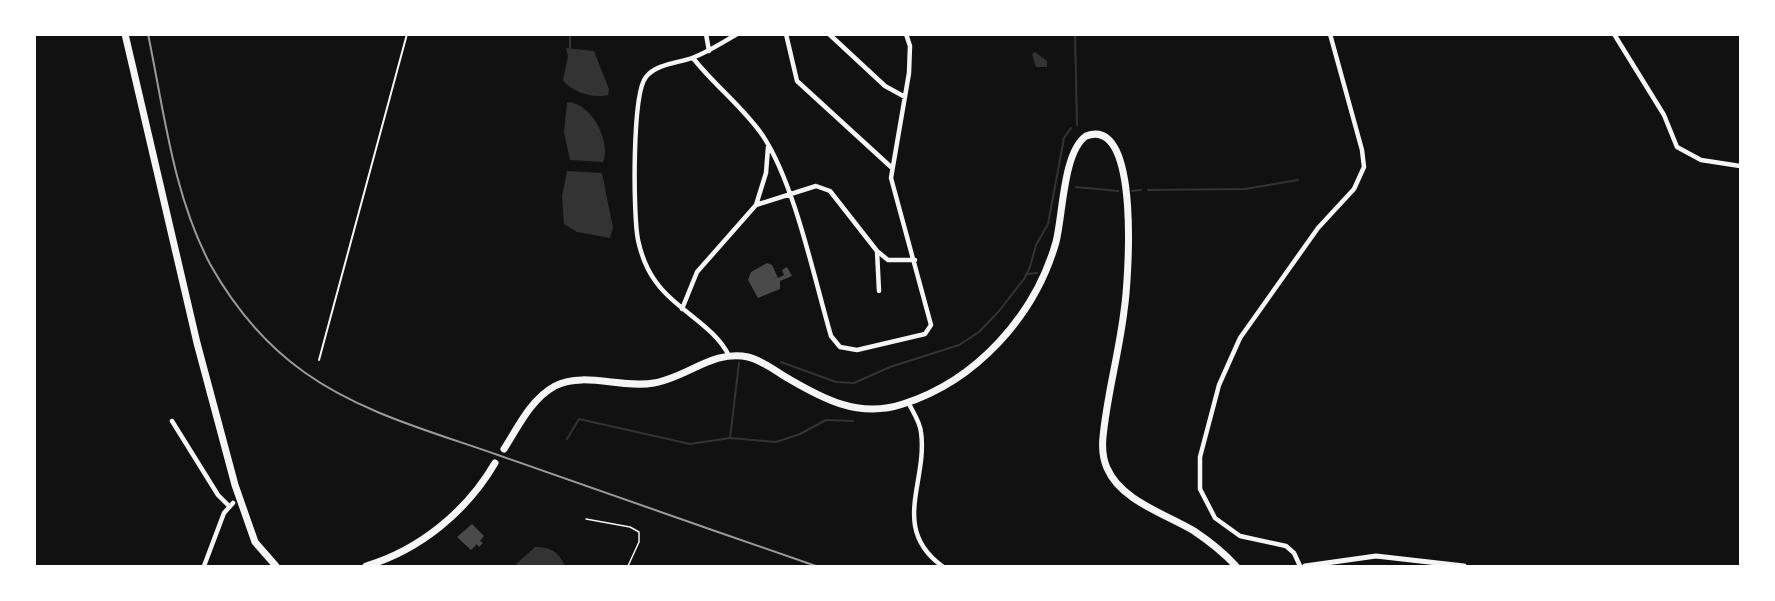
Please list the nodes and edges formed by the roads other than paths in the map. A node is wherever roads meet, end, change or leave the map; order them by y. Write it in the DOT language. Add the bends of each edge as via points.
graph roads {
  1 [pos="125,34"];
  2 [pos="407,34"];
  3 [pos="706,34"];
  4 [pos="737,34"];
  5 [pos="786,34"];
  6 [pos="829,34"];
  7 [pos="906,34"];
  8 [pos="1330,34"];
  9 [pos="1614,34"];
  10 [pos="709,51"];
  11 [pos="693,58"];
  12 [pos="905,97"];
  13 [pos="768,145"];
  14 [pos="1740,166"];
  15 [pos="891,167"];
  16 [pos="789,194"];
  17 [pos="756,205"];
  18 [pos="877,252"];
  19 [pos="915,260"];
  20 [pos="879,291"];
  21 [pos="682,309"];
  22 [pos="729,356"];
  23 [pos="319,360"];
  24 [pos="908,402"];
  25 [pos="172,422"];
  26 [pos="504,449"];
  27 [pos="495,463"];
  28 [pos="204,567"];
  29 [pos="276,567"];
  30 [pos="366,567"];
  31 [pos="942,567"];
  32 [pos="1236,567"];
  33 [pos="1300,567"];
  34 [pos="1305,567"];
  35 [pos="1464,567"];
  1 -- 29 [label="main road" via="197,343 237,492 255,542"];
  2 -- 23 [label="lane"];
  3 -- 10 [label="street"];
  4 -- 10 [label="street"];
  5 -- 15 [label="street" via="797,81"];
  6 -- 12 [label="street" via="885,86"];
  7 -- 12 [label="street" via="910,56"];
  8 -- 33 [label="street" via="1362,150 1362,174 1354,189 1318,228 1240,338 1216,395 1199,467 1202,496 1220,524 1245,538 1286,546"];
  9 -- 14 [label="street" via="1664,115 1677,147 1701,160"];
  10 -- 11 [label="street"];
  11 -- 13 [label="street"];
  11 -- 21 [label="street" via="649,74 640,88 636,109 638,241 655,280"];
  12 -- 15 [label="street"];
  13 -- 16 [label="street"];
  13 -- 17 [label="street" via="766,173"];
  15 -- 19 [label="street" via="892,183"];
  16 -- 17 [label="street"];
  16 -- 18 [label="street" via="816,186 826,188"];
  16 -- 19 [label="street" via="831,336 840,348 857,350 930,330 931,319"];
  17 -- 21 [label="street" via="697,272"];
  18 -- 19 [label="street" via="888,260"];
  18 -- 20 [label="street"];
  21 -- 22 [label="street" via="718,337"];
  22 -- 24 [label="main road" via="754,358 818,396 851,408 886,408"];
  22 -- 26 [label="main road" via="657,383 575,381 556,386 536,401"];
  24 -- 31 [label="street" via="922,436 914,506 916,531 926,552"];
  24 -- 32 [label="main road" via="962,375 999,342 1015,321 1049,262 1073,151 1086,136 1102,135 1116,149 1122,169 1128,236 1125,310 1103,439 1106,466 1129,494 1200,535"];
  25 -- 28 [label="street" via="218,495 231,504"];
  27 -- 30 [label="main road" via="464,504 440,527 414,545"];
  34 -- 35 [label="street" via="1354,557 1385,556"];
}
